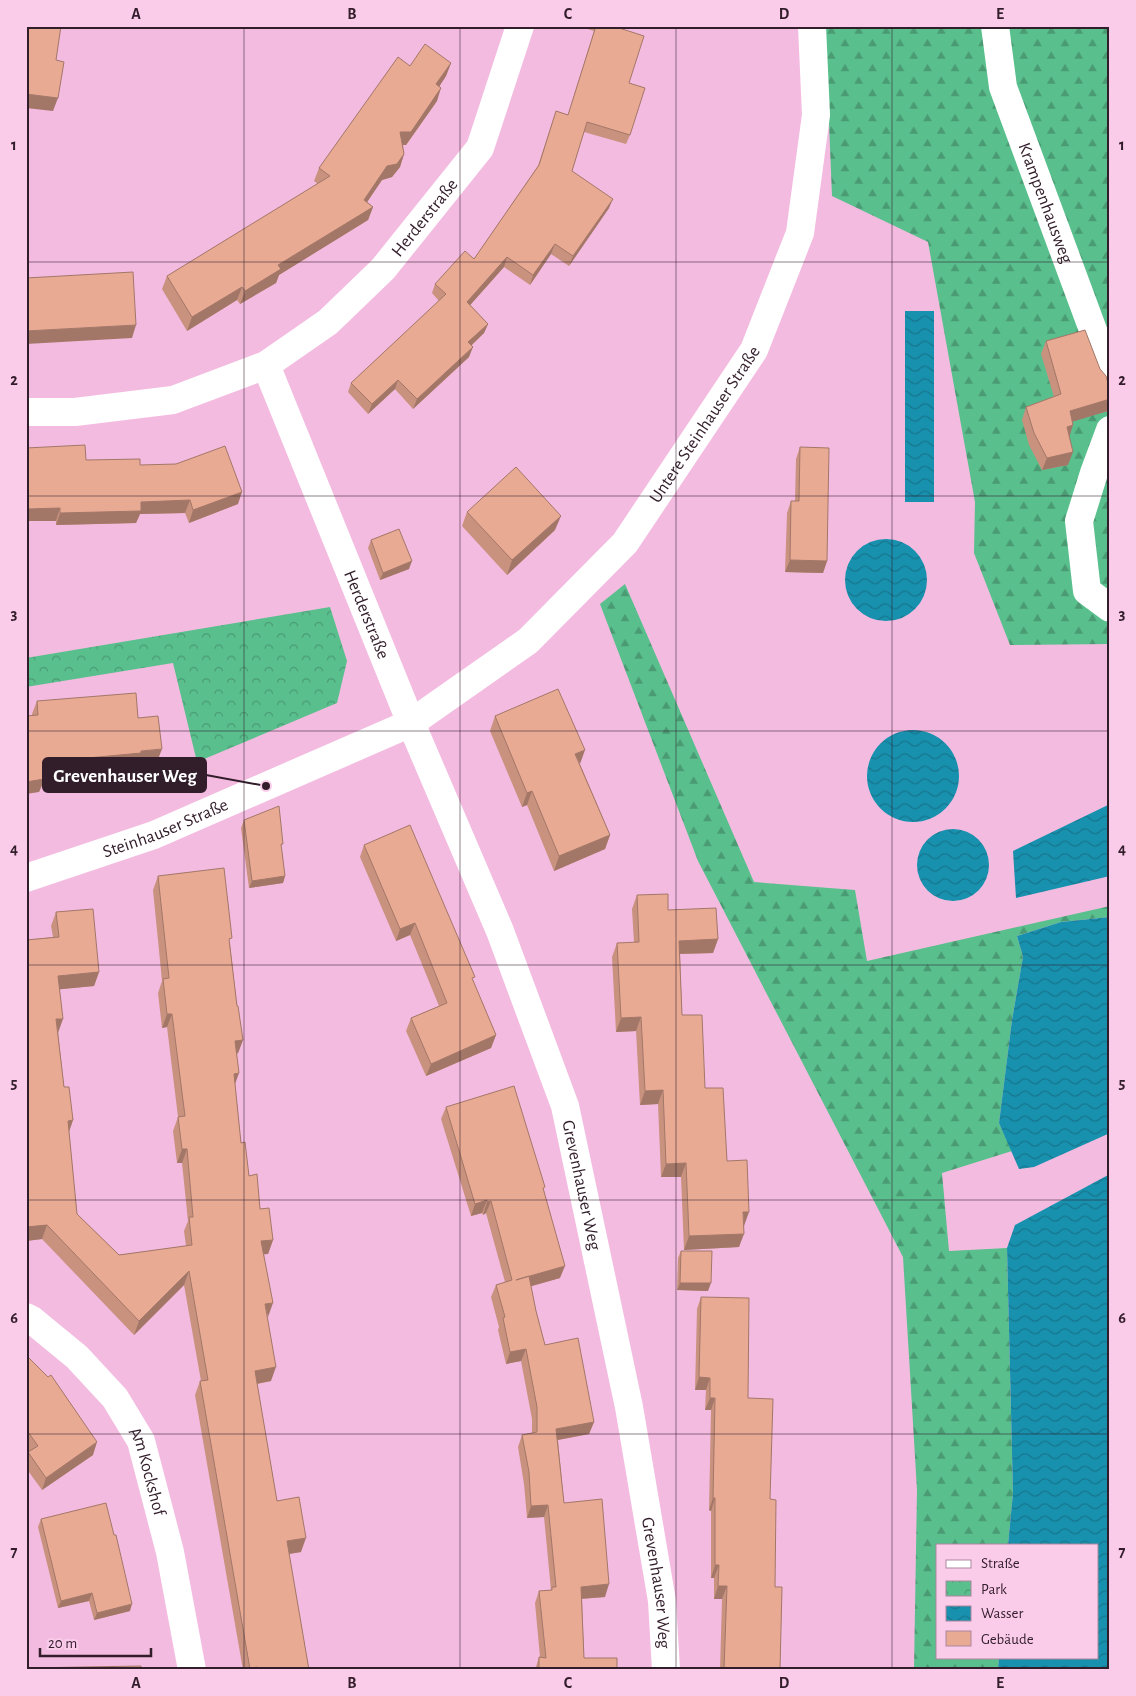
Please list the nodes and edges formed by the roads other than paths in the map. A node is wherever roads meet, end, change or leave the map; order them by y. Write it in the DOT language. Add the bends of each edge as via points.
graph roads {
  1 [pos="520,26"];
  2 [pos="812,26"];
  3 [pos="995,26"];
  4 [pos="266,365"];
  5 [pos="1110,376"];
  6 [pos="26,412"];
  7 [pos="1110,430"];
  8 [pos="1110,608"];
  9 [pos="411,723"];
  10 [pos="26,878"];
  11 [pos="26,1317"];
  12 [pos="192,1670"];
  13 [pos="666,1670"];
  1 -- 4 [label="street, Herderstraße" via="480,148 383,269 328,322"];
  2 -- 9 [label="street, Untere Steinhauser Straße" via="816,115 800,233 754,350 625,543 528,641"];
  3 -- 5 [label="street, Krampenhausweg" via="1004,87"];
  4 -- 6 [label="street, Herderstraße" via="173,400 75,412"];
  4 -- 9 [label="street, Herderstraße"];
  7 -- 8 [label="street" via="1079,521 1087,591"];
  9 -- 10 [label="street, Steinhauser Straße" via="154,835"];
  9 -- 13 [label="street, Grevenhauser Weg" via="500,931 565,1106 629,1406 662,1601"];
  11 -- 12 [label="street, Am Kockshof" via="77,1358 115,1398 141,1441 170,1552"];
}
